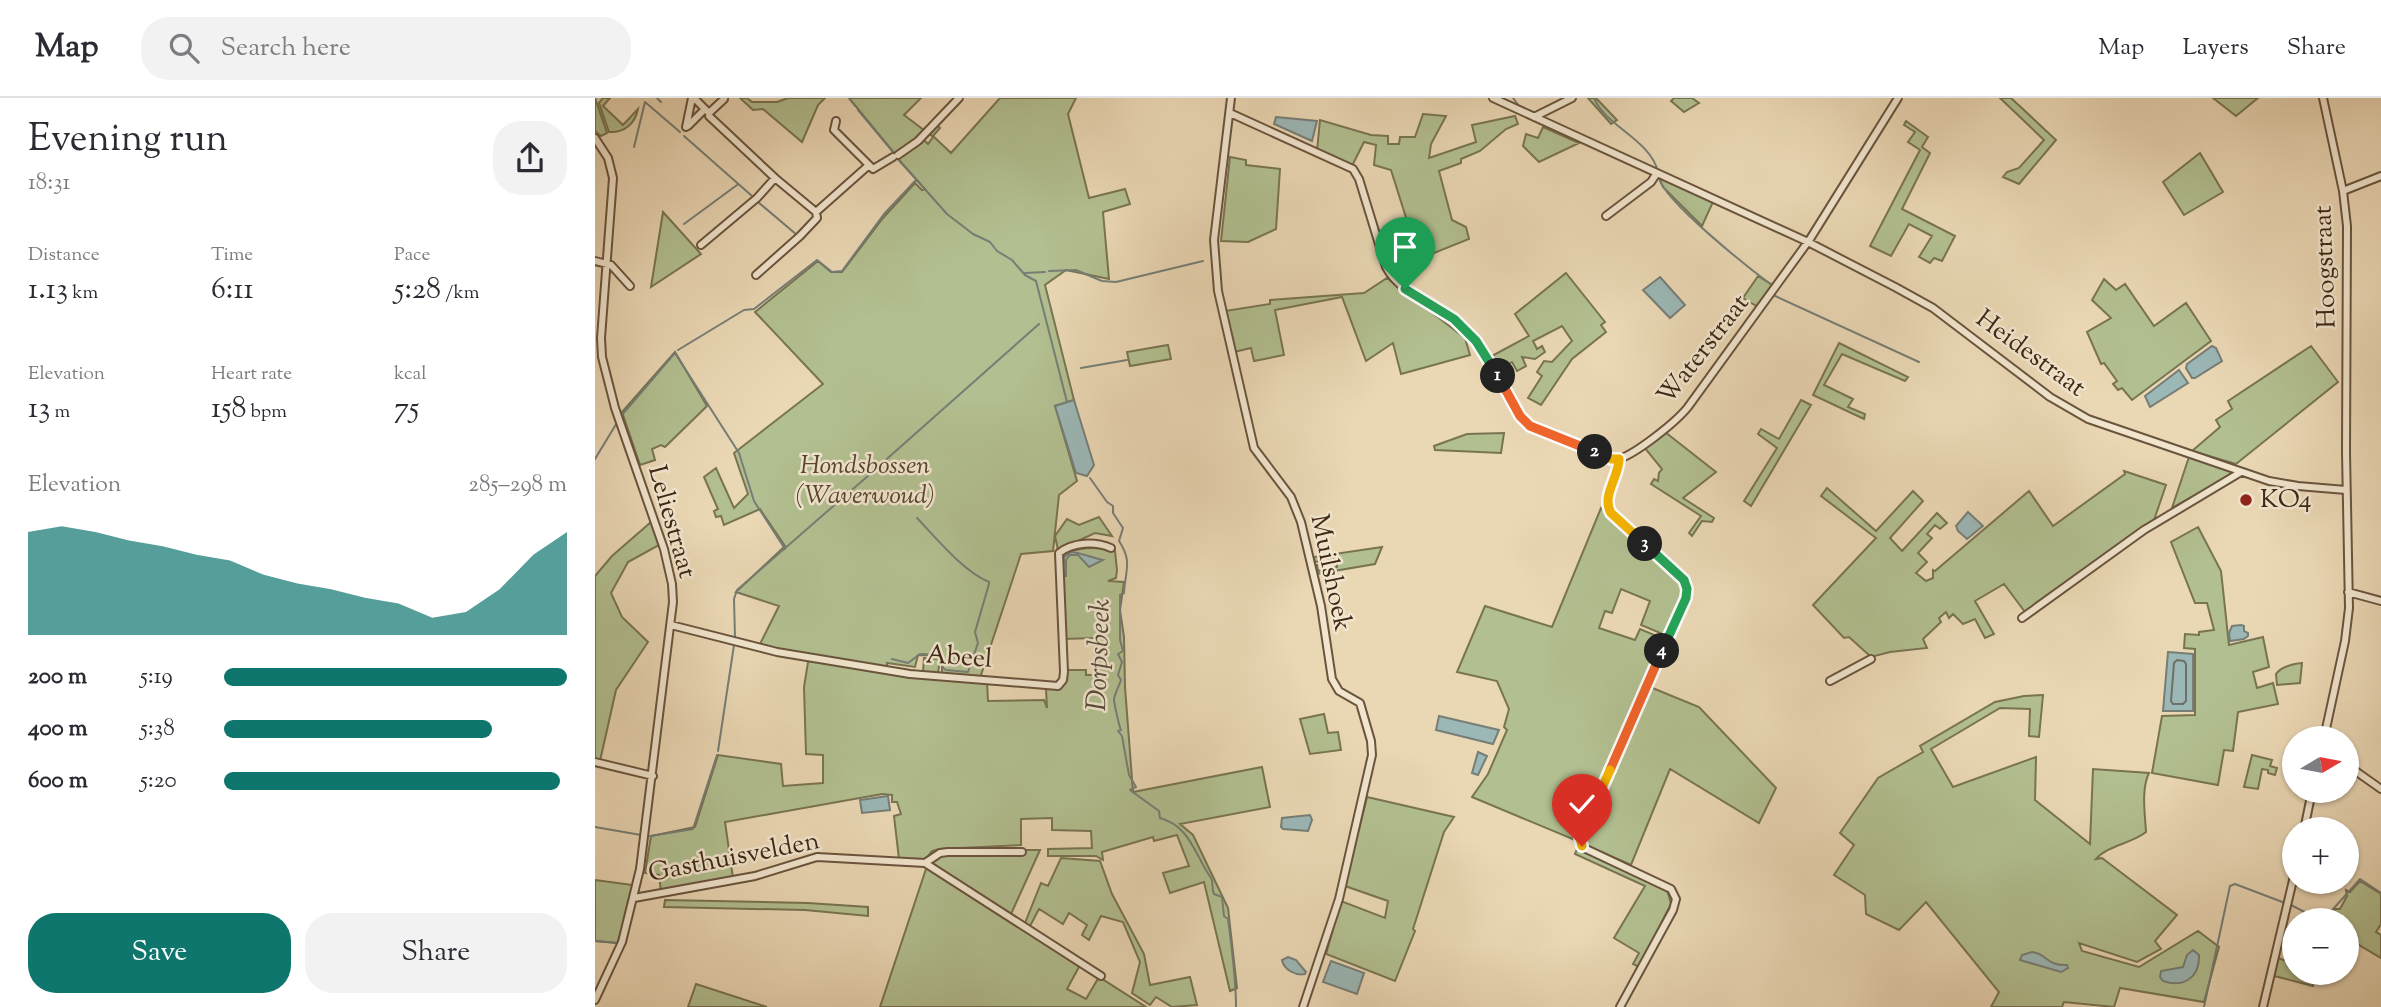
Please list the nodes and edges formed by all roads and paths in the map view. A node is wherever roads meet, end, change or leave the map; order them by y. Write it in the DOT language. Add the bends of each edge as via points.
graph roads {
  1 [pos="693,98"];
  2 [pos="959,98"];
  3 [pos="1231,98"];
  4 [pos="1493,98"];
  5 [pos="1571,98"];
  6 [pos="1898,98"];
  7 [pos="2323,98"];
  8 [pos="724,99"];
  9 [pos="707,111"];
  10 [pos="1230,113"];
  11 [pos="1535,117"];
  12 [pos="836,121"];
  13 [pos="595,138"];
  14 [pos="869,165"];
  15 [pos="1657,173"];
  16 [pos="2381,176"];
  17 [pos="775,178"];
  18 [pos="2343,191"];
  19 [pos="816,212"];
  20 [pos="1606,216"];
  21 [pos="1808,242"];
  22 [pos="701,245"];
  23 [pos="595,261"];
  24 [pos="607,263"];
  25 [pos="756,275"];
  26 [pos="630,286"];
  27 [pos="599,320"];
  28 [pos="1619,459"];
  29 [pos="2241,471"];
  30 [pos="2346,490"];
  31 [pos="1111,548"];
  32 [pos="2348,592"];
  33 [pos="2381,601"];
  34 [pos="2022,618"];
  35 [pos="671,625"];
  36 [pos="1871,659"];
  37 [pos="1831,681"];
  38 [pos="2327,726"];
  39 [pos="595,762"];
  40 [pos="2359,773"];
  41 [pos="653,776"];
  42 [pos="2381,789"];
  43 [pos="1022,852"];
  44 [pos="925,863"];
  45 [pos="2290,894"];
  46 [pos="634,898"];
  47 [pos="1101,976"];
  48 [pos="595,1000"];
  49 [pos="1303,1007"];
  50 [pos="1620,1007"];
  51 [pos="2263,1007"];
  1 -- 9 [label="street"];
  1 -- 9 [label="street" via="686,127"];
  2 -- 14 [label="street" via="927,132 895,156 873,169"];
  3 -- 10 [label="street, Muilshoek"];
  4 -- 11 [label="street, Heidestraat"];
  5 -- 11 [label="street"];
  6 -- 21 [label="street, Waterstraat"];
  7 -- 18 [label="street, Hoogstraat"];
  8 -- 9 [label="street"];
  9 -- 17 [label="street"];
  10 -- 28 [label="street" via="1353,169 1394,279 1451,316 1472,336 1530,426"];
  10 -- 49 [label="street, Muilshoek" via="1214,240 1229,340 1254,449 1291,497 1301,522 1317,584 1332,679 1339,691 1360,703 1371,741 1372,755 1339,899"];
  11 -- 15 [label="street, Heidestraat"];
  12 -- 14 [label="street" via="834,130"];
  13 -- 24 [label="street, Leliestraat" via="608,158 613,178"];
  14 -- 19 [label="street"];
  15 -- 20 [label="street"];
  15 -- 21 [label="street, Heidestraat"];
  16 -- 18 [label="street, Hoogstraat"];
  17 -- 19 [label="street"];
  17 -- 22 [label="street"];
  18 -- 30 [label="street, Hoogstraat" via="2349,341"];
  19 -- 25 [label="street" via="817,218 800,236"];
  21 -- 28 [label="street, Waterstraat" via="1683,413"];
  21 -- 29 [label="street, Heidestraat" via="1933,307 2050,397 2088,419"];
  23 -- 24 [label="street"];
  24 -- 26 [label="street"];
  24 -- 27 [label="street, Leliestraat"];
  27 -- 35 [label="street, Leliestraat" via="609,390 669,566"];
  28 -- 50 [label="street" via="1608,508 1684,580 1687,589 1580,838 1584,848 1659,882 1674,894 1675,905"];
  29 -- 30 [label="street, Heidestraat" via="2269,481"];
  29 -- 34 [label="street" via="2136,536"];
  30 -- 32 [label="street, Hoogstraat"];
  31 -- 35 [label="street, Abeel" via="1085,544 1059,553 1064,672 1058,686 886,670 784,653"];
  32 -- 33 [label="street"];
  32 -- 38 [label="street, Hoogstraat" via="2347,631"];
  35 -- 41 [label="street, Leliestraat"];
  36 -- 37 [label="street"];
  39 -- 41 [label="street"];
  40 -- 42 [label="street"];
  41 -- 46 [label="street, Leliestraat"];
  43 -- 44 [label="street, Gasthuisvelden" via="948,852"];
  44 -- 46 [label="street, Gasthuisvelden" via="817,857 755,876"];
  44 -- 47 [label="street, Gasthuisvelden"];
  45 -- 51 [label="street"];
  46 -- 48 [label="street, Leliestraat" via="620,949"];
}
